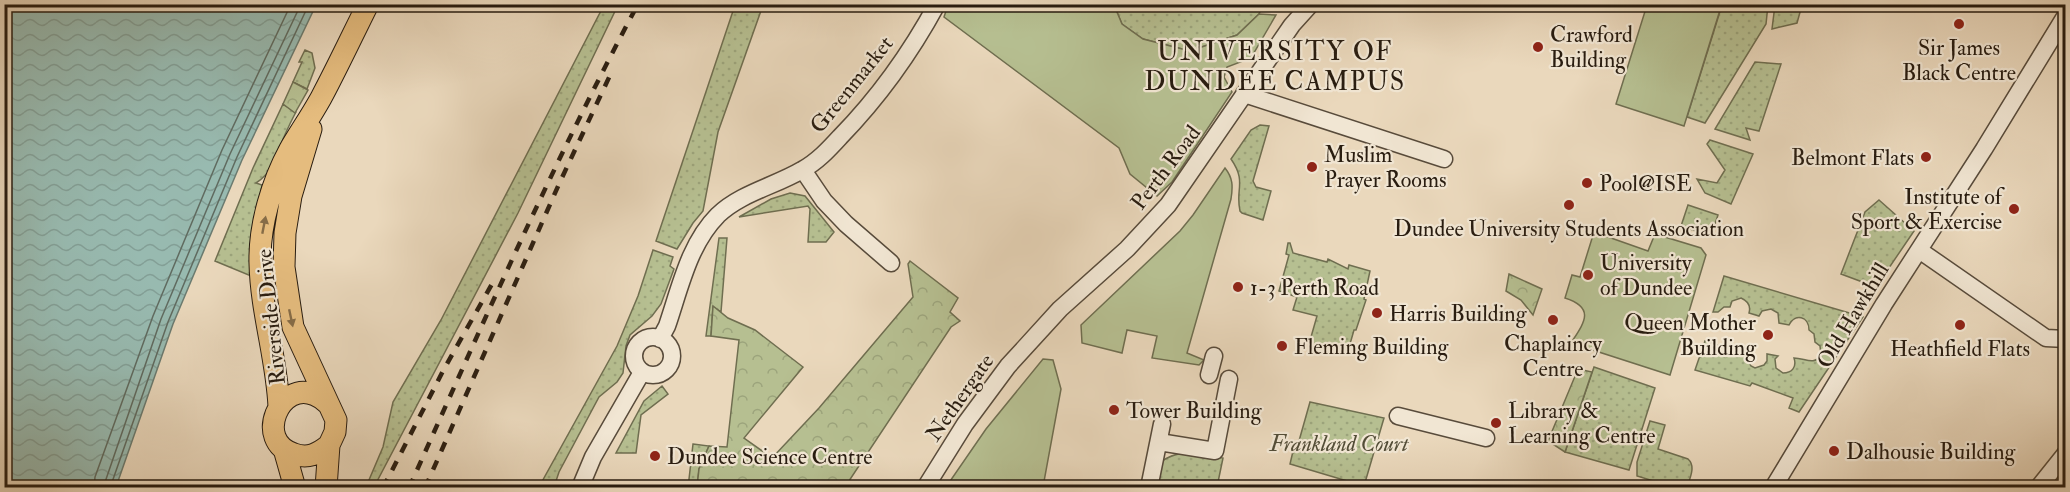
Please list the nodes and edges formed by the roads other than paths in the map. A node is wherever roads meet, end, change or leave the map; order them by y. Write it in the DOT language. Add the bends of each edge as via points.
graph roads {
  1 [pos="368,4"];
  2 [pos="937,4"];
  3 [pos="1311,4"];
  4 [pos="2066,15"];
  5 [pos="1244,94"];
  6 [pos="321,97"];
  7 [pos="1443,159"];
  8 [pos="803,170"];
  9 [pos="1919,250"];
  10 [pos="891,263"];
  11 [pos="1033,336"];
  12 [pos="660,339"];
  13 [pos="2066,339"];
  14 [pos="1214,356"];
  15 [pos="642,372"];
  16 [pos="1209,375"];
  17 [pos="1229,379"];
  18 [pos="327,403"];
  19 [pos="279,407"];
  20 [pos="1398,416"];
  21 [pos="1162,424"];
  22 [pos="1486,438"];
  23 [pos="1159,441"];
  24 [pos="329,445"];
  25 [pos="284,449"];
  26 [pos="2066,453"];
  27 [pos="295,488"];
  28 [pos="326,488"];
  29 [pos="580,488"];
  30 [pos="925,488"];
  31 [pos="1149,488"];
  32 [pos="1773,488"];
  33 [pos="2038,488"];
  1 -- 6 [label="main road, Riverside Drive"];
  2 -- 8 [label="street, Greenmarket" via="895,71 854,123"];
  3 -- 5 [label="street, Perth Road"];
  4 -- 9 [label="street, Old Hawkhill"];
  5 -- 7 [label="street"];
  5 -- 11 [label="street, Perth Road" via="1156,219"];
  6 -- 18 [label="main road, Riverside Drive, one-way" via="291,196 284,267 293,327"];
  19 -- 6 [label="main road, Riverside Drive, one-way" via="262,290 260,243 281,170"];
  8 -- 10 [label="street" via="824,201"];
  8 -- 12 [label="street, Greenmarket" via="736,202 718,215 696,243"];
  9 -- 13 [label="street" via="2046,338"];
  9 -- 32 [label="street, Old Hawkhill"];
  11 -- 30 [label="street, Nethergate" via="981,401"];
  12 -- 15 [label="street" via="644,340 636,348 634,358"];
  12 -- 15 [label="street" via="670,350 670,364 658,375"];
  14 -- 16 [label="street"];
  15 -- 29 [label="street" via="593,457"];
  17 -- 23 [label="street" via="1215,451"];
  18 -- 19 [label="main road, Riverside Drive" via="315,395 298,393"];
  18 -- 24 [label="main road, Riverside Drive" via="336,420 336,432"];
  19 -- 25 [label="main road, Riverside Drive" via="273,429"];
  20 -- 22 [label="street"];
  21 -- 23 [label="street"];
  23 -- 31 [label="street"];
  24 -- 25 [label="main road" via="309,456"];
  24 -- 28 [label="main road, Riverside Drive"];
  25 -- 27 [label="main road, Riverside Drive"];
  26 -- 33 [label="street"];
}
